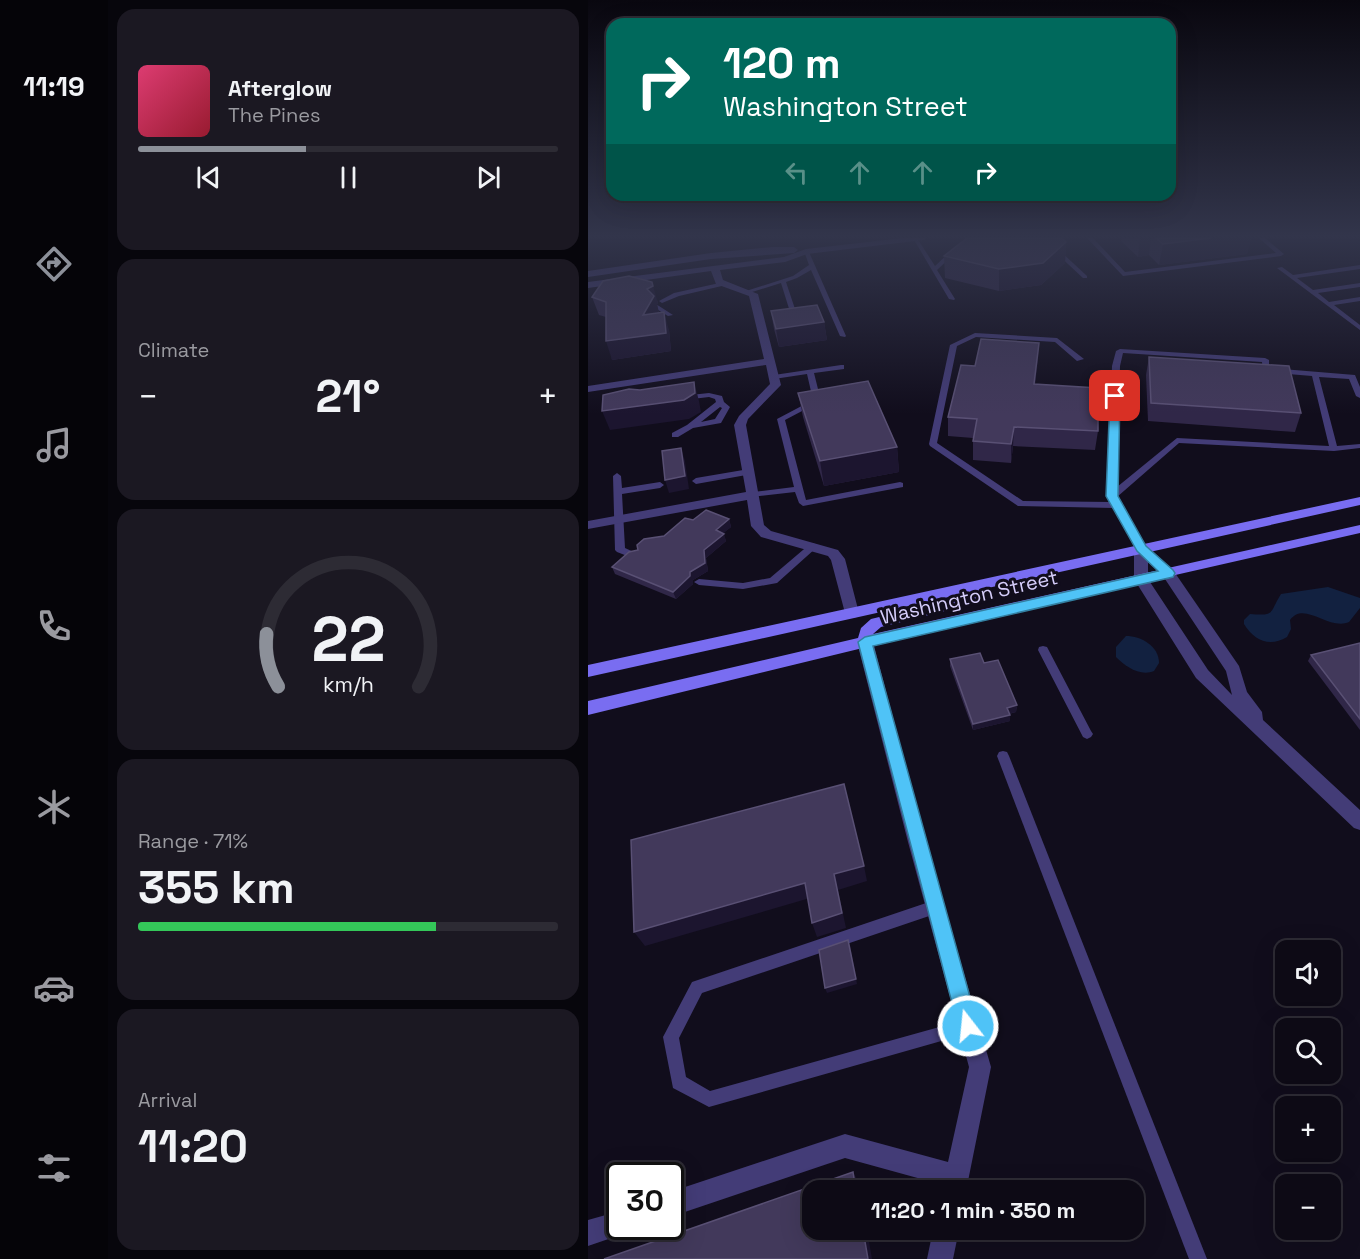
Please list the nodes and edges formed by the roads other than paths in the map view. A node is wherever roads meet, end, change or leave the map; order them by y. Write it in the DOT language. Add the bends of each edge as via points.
graph roads {
  1 [pos="669,297"];
  2 [pos="754,297"];
  3 [pos="788,297"];
  4 [pos="826,297"];
  5 [pos="1318,297"];
  6 [pos="1360,299"];
  7 [pos="1328,304"];
  8 [pos="670,315"];
  9 [pos="794,315"];
  10 [pos="1360,315"];
  11 [pos="1346,318"];
  12 [pos="1360,328"];
  13 [pos="843,336"];
  14 [pos="1080,359"];
  15 [pos="770,361"];
  16 [pos="841,367"];
  17 [pos="810,372"];
  18 [pos="1315,375"];
  19 [pos="774,377"];
  20 [pos="588,389"];
  21 [pos="1360,396"];
  22 [pos="678,399"];
  23 [pos="675,435"];
  24 [pos="1360,446"];
  25 [pos="1334,449"];
  26 [pos="748,472"];
  27 [pos="617,476"];
  28 [pos="696,481"];
  29 [pos="660,485"];
  30 [pos="900,485"];
  31 [pos="799,489"];
  32 [pos="617,492"];
  33 [pos="753,495"];
  34 [pos="1113,500"];
  35 [pos="1360,501"];
  36 [pos="617,519"];
  37 [pos="588,525"];
  38 [pos="1360,529"];
  39 [pos="813,546"];
  40 [pos="1141,548"];
  41 [pos="635,556"];
  42 [pos="1168,573"];
  43 [pos="1015,577"];
  44 [pos="1142,579"];
  45 [pos="699,582"];
  46 [pos="852,613"];
  47 [pos="865,642"];
  48 [pos="1043,650"];
  49 [pos="588,671"];
  50 [pos="588,708"];
  51 [pos="1264,730"];
  52 [pos="1087,734"];
  53 [pos="1003,756"];
  54 [pos="1360,822"];
  55 [pos="935,907"];
  56 [pos="968,1026"];
  57 [pos="945,1180"];
  58 [pos="957,1180"];
  59 [pos="684,1200"];
  60 [pos="606,1227"];
  61 [pos="588,1233"];
  62 [pos="944,1240"];
  63 [pos="940,1259"];
  64 [pos="1198,1259"];
  1 -- 8 [label="lane" via="659,304"];
  2 -- 15 [label="street"];
  3 -- 9 [label="lane"];
  4 -- 13 [label="lane"];
  5 -- 7 [label="lane"];
  6 -- 7 [label="lane"];
  7 -- 11 [label="lane"];
  10 -- 11 [label="lane"];
  11 -- 12 [label="lane"];
  14 -- 34 [label="lane" via="1057,340 975,335 954,345 933,444 1021,504"];
  15 -- 19 [label="street"];
  15 -- 20 [label="street"];
  16 -- 17 [label="lane"];
  17 -- 19 [label="lane"];
  17 -- 31 [label="lane" via="817,401 781,419"];
  18 -- 21 [label="lane" via="1352,377"];
  18 -- 25 [label="lane"];
  18 -- 34 [label="lane" via="1266,370 1265,360 1120,351 1116,366"];
  19 -- 26 [label="street" via="776,388 741,421"];
  22 -- 23 [label="lane" via="709,395 719,398 726,407 718,421"];
  24 -- 25 [label="lane"];
  25 -- 34 [label="lane" via="1177,440"];
  26 -- 28 [label="lane"];
  26 -- 33 [label="street"];
  27 -- 32 [label="lane"];
  29 -- 32 [label="lane"];
  30 -- 31 [label="lane" via="803,503"];
  31 -- 33 [label="lane"];
  32 -- 36 [label="lane"];
  33 -- 36 [label="street"];
  33 -- 39 [label="street" via="758,526 763,532"];
  34 -- 40 [label="lane"];
  35 -- 40 [label="main road, Washington Street"];
  36 -- 37 [label="street"];
  36 -- 41 [label="lane" via="620,550"];
  38 -- 42 [label="main road, Washington Street"];
  39 -- 45 [label="lane" via="773,581 743,586"];
  39 -- 46 [label="street" via="838,559"];
  40 -- 42 [label="street"];
  40 -- 43 [label="main road, Washington Street"];
  40 -- 44 [label="street"];
  42 -- 44 [label="main road, Washington Street"];
  42 -- 51 [label="street" via="1233,670 1240,694"];
  43 -- 46 [label="main road, Washington Street"];
  43 -- 47 [label="main road" via="952,603 876,623 866,632"];
  44 -- 47 [label="main road, Washington Street"];
  44 -- 51 [label="street" via="1202,674 1224,698"];
  46 -- 49 [label="main road, Washington Street"];
  47 -- 50 [label="main road, Washington Street"];
  47 -- 55 [label="street"];
  48 -- 52 [label="lane"];
  51 -- 54 [label="street"];
  53 -- 64 [label="lane"];
  55 -- 56 [label="street"];
  55 -- 56 [label="lane" via="697,987 671,1037 679,1082 709,1100"];
  56 -- 58 [label="street" via="980,1067"];
  57 -- 59 [label="street" via="844,1146"];
  60 -- 61 [label="street"];
  62 -- 63 [label="street"];
}
